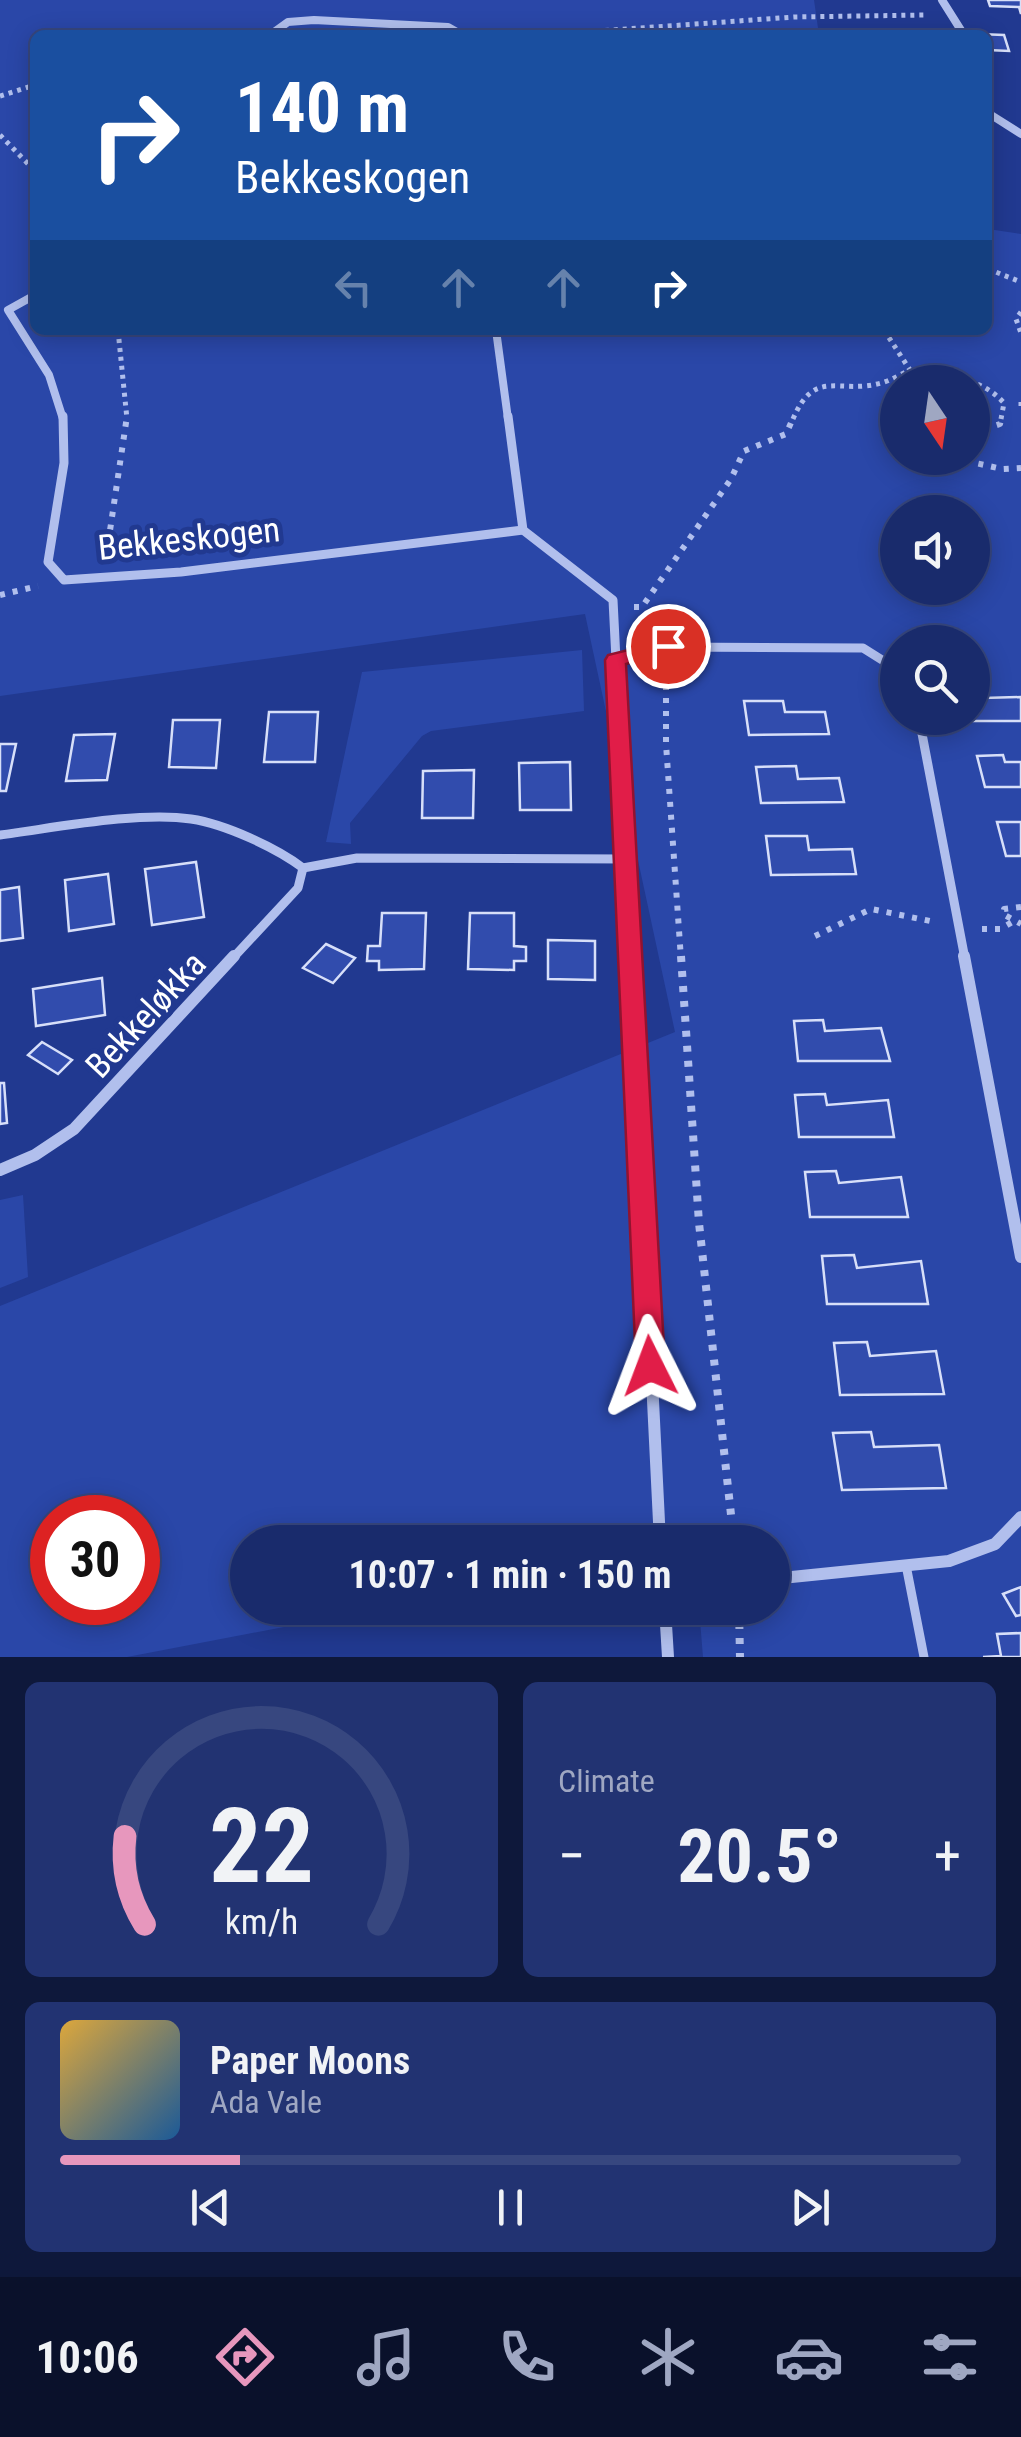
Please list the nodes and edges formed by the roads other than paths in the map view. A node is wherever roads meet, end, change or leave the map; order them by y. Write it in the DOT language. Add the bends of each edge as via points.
graph roads {
  1 [pos="942,0"];
  2 [pos="277,30"];
  3 [pos="452,30"];
  4 [pos="962,30"];
  5 [pos="992,116"];
  6 [pos="1021,134"];
  7 [pos="30,298"];
  8 [pos="497,335"];
  9 [pos="522,530"];
  10 [pos="880,659"];
  11 [pos="615,660"];
  12 [pos="922,735"];
  13 [pos="0,835"];
  14 [pos="627,859"];
  15 [pos="303,868"];
  16 [pos="0,1170"];
  17 [pos="1021,1257"];
  18 [pos="1021,1517"];
  19 [pos="659,1525"];
  20 [pos="906,1566"];
  21 [pos="790,1576"];
  22 [pos="665,1625"];
  23 [pos="668,1657"];
  24 [pos="924,1657"];
  1 -- 4 [label="street"];
  2 -- 3 [label="street" via="314,20"];
  5 -- 6 [label="street"];
  7 -- 9 [label="street, Bekkeskogen" via="8,310 43,358 62,401 66,445 48,562 64,580"];
  8 -- 9 [label="street"];
  9 -- 11 [label="street" via="612,600"];
  10 -- 11 [label="street" via="863,648 668,646"];
  11 -- 14 [label="street"];
  12 -- 17 [label="street"];
  13 -- 15 [label="street" via="192,819 281,851"];
  14 -- 15 [label="street" via="357,858"];
  14 -- 19 [label="street"];
  15 -- 16 [label="street, Bekkeløkka" via="298,888 95,1109 55,1144"];
  18 -- 20 [label="street" via="995,1544 949,1561"];
  20 -- 21 [label="street"];
  20 -- 24 [label="lane"];
  22 -- 23 [label="street"];
}
